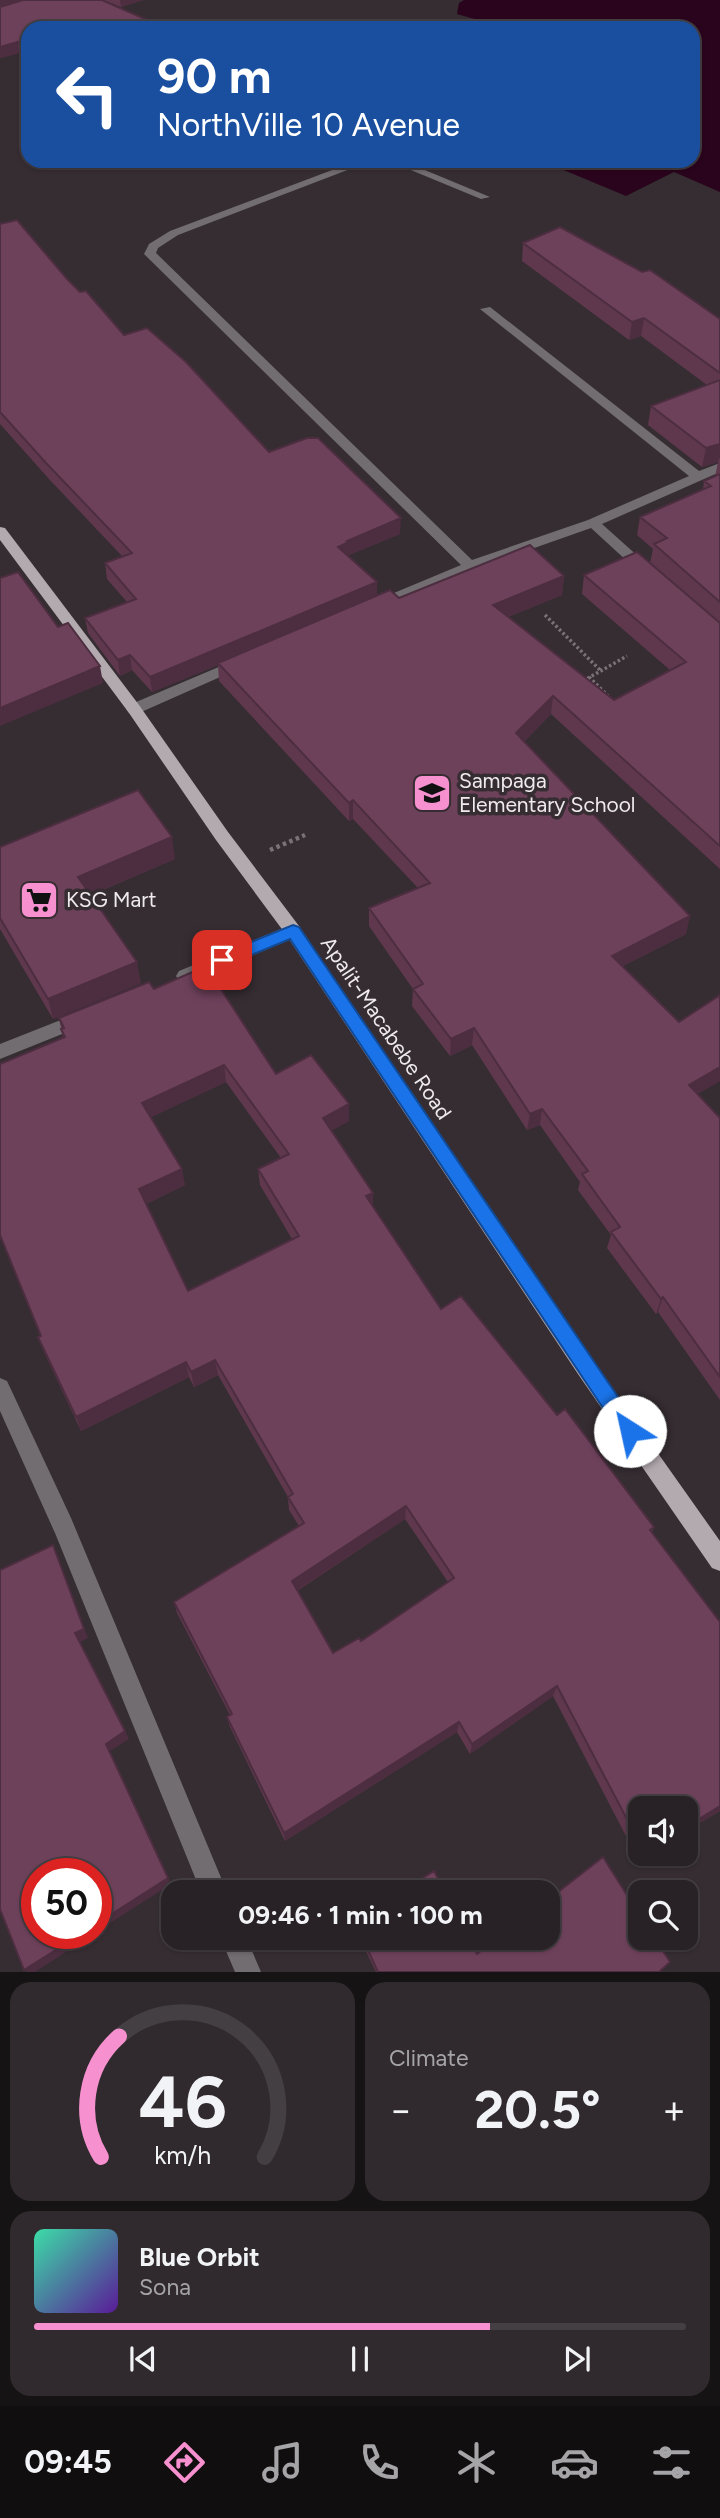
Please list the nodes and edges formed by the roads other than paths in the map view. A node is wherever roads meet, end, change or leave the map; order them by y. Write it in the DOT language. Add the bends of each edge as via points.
graph roads {
  1 [pos="347,168"];
  2 [pos="412,168"];
  3 [pos="485,197"];
  4 [pos="486,309"];
  5 [pos="720,467"];
  6 [pos="697,476"];
  7 [pos="593,523"];
  8 [pos="0,531"];
  9 [pos="470,566"];
  10 [pos="661,584"];
  11 [pos="358,613"];
  12 [pos="258,656"];
  13 [pos="134,709"];
  14 [pos="293,931"];
  15 [pos="169,983"];
  16 [pos="94,1014"];
  17 [pos="0,1052"];
  18 [pos="0,1388"];
  19 [pos="720,1560"];
  20 [pos="210,1880"];
  21 [pos="239,1950"];
  22 [pos="248,1972"];
  1 -- 9 [label="street" via="174,233 153,246 150,254"];
  2 -- 3 [label="street"];
  4 -- 6 [label="street"];
  5 -- 6 [label="street"];
  6 -- 7 [label="street"];
  7 -- 9 [label="street"];
  7 -- 10 [label="street"];
  8 -- 13 [label="main road, Apalit-Macabebe Road"];
  9 -- 11 [label="street"];
  12 -- 13 [label="street"];
  13 -- 14 [label="main road, Apalit-Macabebe Road"];
  14 -- 15 [label="street"];
  14 -- 19 [label="main road, Apalit-Macabebe Road"];
  16 -- 17 [label="street"];
  18 -- 20 [label="street" via="63,1526"];
  21 -- 22 [label="street"];
}
